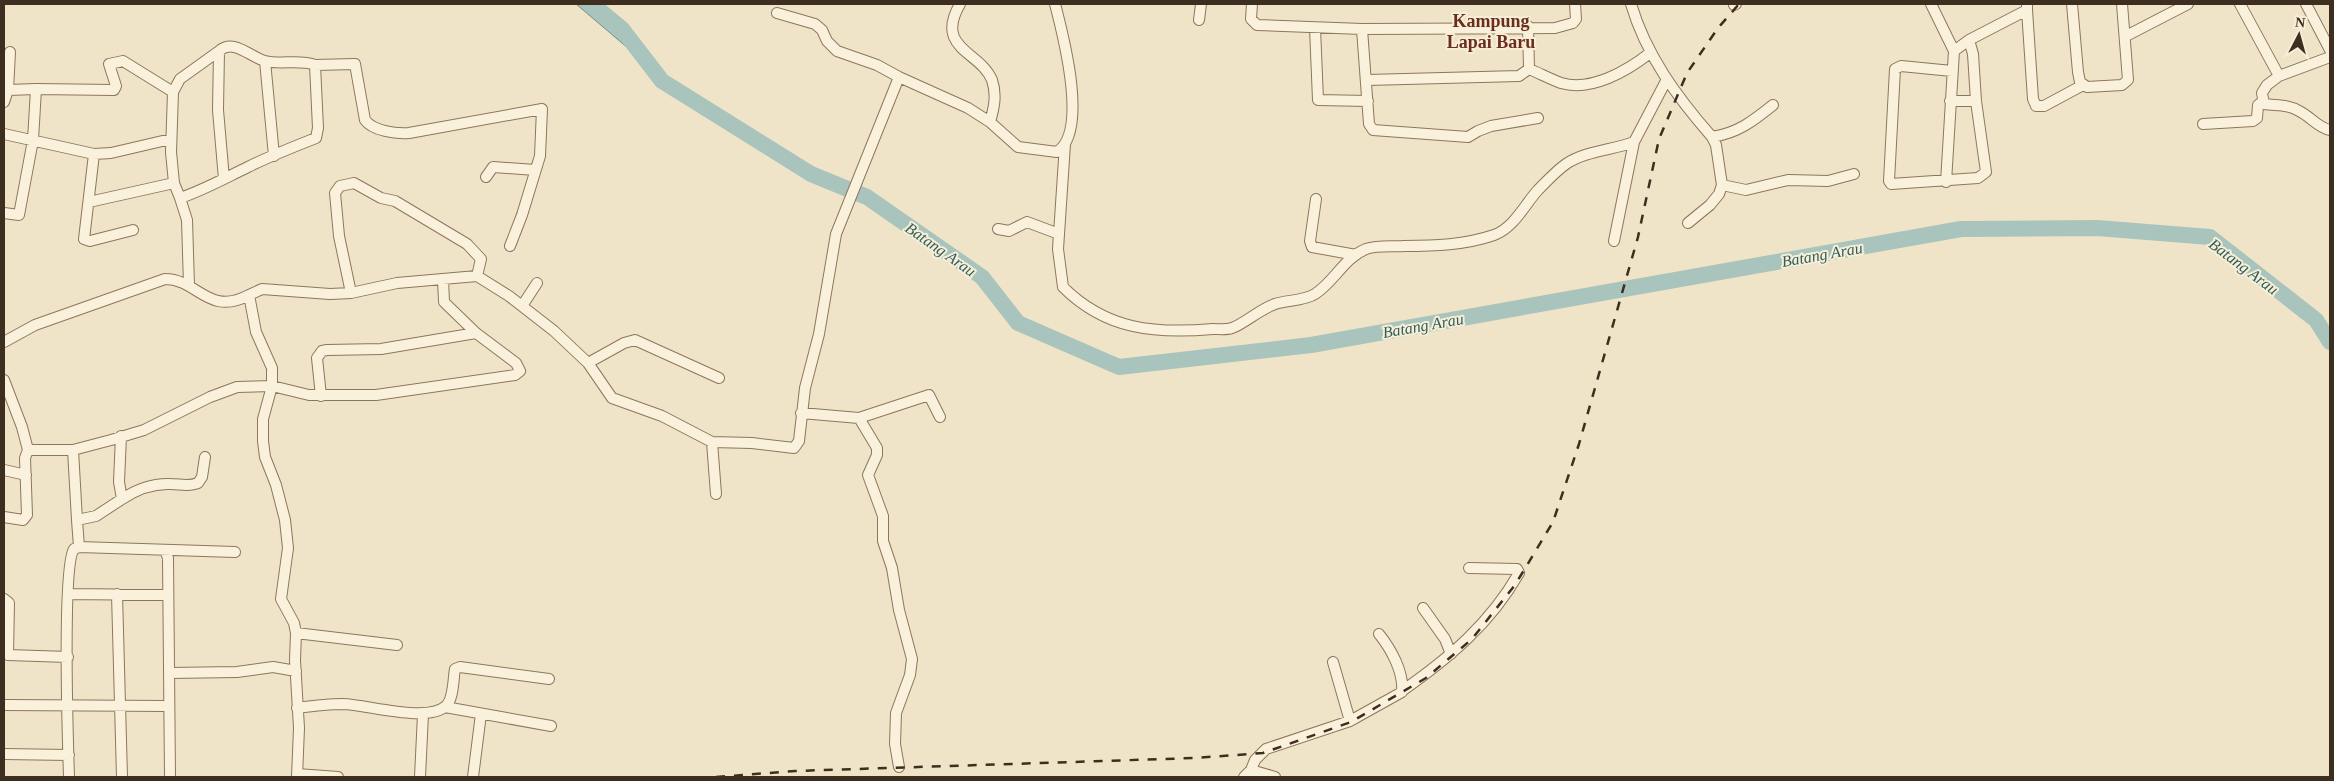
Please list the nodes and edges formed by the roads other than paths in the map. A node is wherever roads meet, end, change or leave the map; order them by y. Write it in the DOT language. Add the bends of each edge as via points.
graph roads {
  1 [pos="960,4"];
  2 [pos="1055,4"];
  3 [pos="1201,4"];
  4 [pos="1252,4"];
  5 [pos="1575,4"];
  6 [pos="1631,4"];
  7 [pos="2072,4"];
  8 [pos="2122,4"];
  9 [pos="2188,4"];
  10 [pos="2240,4"];
  11 [pos="2306,4"];
  12 [pos="1934,5"];
  13 [pos="2027,7"];
  14 [pos="778,13"];
  15 [pos="1199,20"];
  16 [pos="1528,26"];
  17 [pos="1315,28"];
  18 [pos="1362,29"];
  19 [pos="2126,36"];
  20 [pos="1970,40"];
  21 [pos="2330,50"];
  22 [pos="219,51"];
  23 [pos="1954,51"];
  24 [pos="10,52"];
  25 [pos="1650,53"];
  26 [pos="2330,57"];
  27 [pos="265,61"];
  28 [pos="315,65"];
  29 [pos="1529,69"];
  30 [pos="1952,71"];
  31 [pos="2279,76"];
  32 [pos="899,77"];
  33 [pos="1667,78"];
  34 [pos="1367,80"];
  35 [pos="2083,85"];
  36 [pos="8,90"];
  37 [pos="36,90"];
  38 [pos="173,92"];
  39 [pos="1368,101"];
  40 [pos="1950,101"];
  41 [pos="1976,101"];
  42 [pos="4,102"];
  43 [pos="2262,102"];
  44 [pos="1773,105"];
  45 [pos="1538,118"];
  46 [pos="990,122"];
  47 [pos="2203,124"];
  48 [pos="2330,130"];
  49 [pos="4,134"];
  50 [pos="1712,136"];
  51 [pos="171,139"];
  52 [pos="33,140"];
  53 [pos="1634,142"];
  54 [pos="1065,144"];
  55 [pos="94,154"];
  56 [pos="274,156"];
  57 [pos="535,170"];
  58 [pos="1854,174"];
  59 [pos="486,177"];
  60 [pos="224,180"];
  61 [pos="1946,182"];
  62 [pos="174,183"];
  63 [pos="1722,185"];
  64 [pos="180,198"];
  65 [pos="1316,199"];
  66 [pos="89,202"];
  67 [pos="4,213"];
  68 [pos="1688,223"];
  69 [pos="998,229"];
  70 [pos="133,230"];
  71 [pos="1059,234"];
  72 [pos="1614,241"];
  73 [pos="510,246"];
  74 [pos="1356,255"];
  75 [pos="477,276"];
  76 [pos="443,279"];
  77 [pos="537,283"];
  78 [pos="189,285"];
  79 [pos="350,294"];
  80 [pos="249,295"];
  81 [pos="522,306"];
  82 [pos="476,333"];
  83 [pos="4,342"];
  84 [pos="588,363"];
  85 [pos="719,378"];
  86 [pos="4,380"];
  87 [pos="272,386"];
  88 [pos="321,396"];
  89 [pos="802,413"];
  90 [pos="940,417"];
  91 [pos="859,418"];
  92 [pos="121,436"];
  93 [pos="712,442"];
  94 [pos="28,450"];
  95 [pos="73,450"];
  96 [pos="205,457"];
  97 [pos="4,470"];
  98 [pos="26,476"];
  99 [pos="716,494"];
  100 [pos="122,499"];
  101 [pos="4,517"];
  102 [pos="77,520"];
  103 [pos="80,547"];
  104 [pos="166,550"];
  105 [pos="236,552"];
  106 [pos="1469,568"];
  107 [pos="68,594"];
  108 [pos="117,594"];
  109 [pos="167,595"];
  110 [pos="4,600"];
  111 [pos="1423,608"];
  112 [pos="296,633"];
  113 [pos="1379,634"];
  114 [pos="398,644"];
  115 [pos="1451,654"];
  116 [pos="6,655"];
  117 [pos="68,657"];
  118 [pos="1333,662"];
  119 [pos="296,671"];
  120 [pos="169,673"];
  121 [pos="549,679"];
  122 [pos="1402,692"];
  123 [pos="4,705"];
  124 [pos="68,706"];
  125 [pos="119,706"];
  126 [pos="168,706"];
  127 [pos="445,707"];
  128 [pos="297,708"];
  129 [pos="423,714"];
  130 [pos="481,714"];
  131 [pos="1350,721"];
  132 [pos="551,726"];
  133 [pos="4,754"];
  134 [pos="68,755"];
  135 [pos="899,767"];
  136 [pos="1248,774"];
  137 [pos="297,776"];
  138 [pos="69,777"];
  139 [pos="122,777"];
  140 [pos="170,777"];
  141 [pos="338,777"];
  142 [pos="420,777"];
  143 [pos="473,777"];
  144 [pos="1274,777"];
  1 -- 46 [label="street" via="954,13 954,37 962,50 992,80 995,104"];
  2 -- 54 [label="street" via="1063,32 1072,100 1071,128"];
  3 -- 15 [label="street"];
  4 -- 17 [label="street" via="1251,19 1257,25"];
  5 -- 16 [label="street" via="1576,19 1570,25 1556,28"];
  6 -- 25 [label="street"];
  7 -- 35 [label="street" via="2078,72"];
  8 -- 19 [label="street"];
  9 -- 19 [label="street"];
  10 -- 31 [label="street"];
  11 -- 21 [label="street"];
  12 -- 23 [label="street"];
  13 -- 20 [label="street"];
  13 -- 35 [label="street" via="2036,106 2044,106"];
  14 -- 32 [label="street" via="815,24 832,48"];
  16 -- 18 [label="street"];
  16 -- 29 [label="street"];
  17 -- 18 [label="street"];
  17 -- 39 [label="street" via="1318,100"];
  18 -- 34 [label="street"];
  19 -- 35 [label="street" via="2127,82"];
  20 -- 23 [label="street"];
  20 -- 41 [label="street"];
  22 -- 27 [label="street" via="236,47"];
  22 -- 38 [label="street" via="180,79"];
  22 -- 60 [label="street" via="218,110"];
  23 -- 30 [label="street"];
  24 -- 36 [label="street"];
  25 -- 29 [label="street" via="1626,69 1588,84 1561,83"];
  25 -- 33 [label="street"];
  26 -- 31 [label="street"];
  27 -- 28 [label="street"];
  27 -- 56 [label="street"];
  28 -- 56 [label="street" via="316,138"];
  28 -- 57 [label="street" via="355,64 365,120 372,126 397,132 409,133 542,109 542,142"];
  29 -- 34 [label="street" via="1519,76"];
  30 -- 40 [label="street"];
  30 -- 61 [label="street" via="1901,66 1895,69 1890,181 1894,186"];
  31 -- 43 [label="street" via="2264,89"];
  32 -- 46 [label="street" via="935,92"];
  32 -- 89 [label="street" via="836,234"];
  33 -- 50 [label="street"];
  33 -- 53 [label="street"];
  34 -- 39 [label="street"];
  36 -- 37 [label="street"];
  36 -- 42 [label="street"];
  37 -- 38 [label="street" via="114,90 116,86 109,64 123,61"];
  37 -- 52 [label="street"];
  38 -- 51 [label="street"];
  39 -- 45 [label="street" via="1370,127 1383,132 1468,137 1500,124"];
  40 -- 41 [label="street"];
  40 -- 61 [label="street"];
  41 -- 61 [label="street" via="1986,172 1978,178"];
  43 -- 47 [label="street" via="2253,121"];
  43 -- 48 [label="street" via="2292,107 2323,129"];
  44 -- 50 [label="street" via="1744,128"];
  46 -- 54 [label="street" via="1018,147 1056,152"];
  49 -- 52 [label="street"];
  50 -- 63 [label="street"];
  51 -- 55 [label="street"];
  51 -- 62 [label="street"];
  52 -- 55 [label="street"];
  52 -- 67 [label="street" via="19,215"];
  53 -- 72 [label="street"];
  53 -- 74 [label="street" via="1575,159 1566,165 1496,235 1460,244 1381,246"];
  54 -- 71 [label="street"];
  55 -- 66 [label="street"];
  56 -- 60 [label="street"];
  57 -- 59 [label="street" via="493,167"];
  57 -- 73 [label="street"];
  58 -- 63 [label="street" via="1828,181 1788,180 1746,190"];
  60 -- 64 [label="street"];
  62 -- 64 [label="street"];
  62 -- 66 [label="street"];
  63 -- 68 [label="street" via="1710,205"];
  64 -- 78 [label="street" via="187,220"];
  65 -- 74 [label="street" via="1312,247"];
  66 -- 70 [label="street" via="84,239"];
  69 -- 71 [label="street" via="1009,230 1027,222"];
  71 -- 74 [label="street" via="1063,287 1109,320 1144,330 1232,328 1274,304 1315,294"];
  75 -- 76 [label="street"];
  75 -- 79 [label="street" via="481,259 467,244 394,201 381,198 354,183 340,186 335,193"];
  75 -- 81 [label="street"];
  76 -- 79 [label="street" via="397,283"];
  76 -- 82 [label="street" via="444,302"];
  77 -- 81 [label="street"];
  78 -- 80 [label="street" via="196,292 217,300 231,301"];
  78 -- 83 [label="street" via="174,279 152,282 35,325"];
  79 -- 80 [label="street" via="262,289"];
  80 -- 87 [label="street" via="256,332 271,360"];
  81 -- 84 [label="street"];
  82 -- 88 [label="street" via="380,349 322,351 317,364"];
  82 -- 88 [label="street" via="516,363 520,371 388,394"];
  84 -- 85 [label="street" via="634,340"];
  84 -- 93 [label="street" via="612,398 662,416"];
  86 -- 94 [label="street"];
  87 -- 88 [label="street"];
  87 -- 92 [label="street" via="225,391 152,426"];
  87 -- 112 [label="street" via="263,419 263,441 285,520 288,548 281,599"];
  89 -- 91 [label="street"];
  89 -- 93 [label="street" via="798,445 794,448"];
  90 -- 91 [label="street" via="929,395"];
  91 -- 135 [label="street" via="877,448 868,475 883,516 882,542 892,568 912,659 910,676 896,713 895,744"];
  92 -- 95 [label="street"];
  92 -- 100 [label="street" via="119,482"];
  93 -- 99 [label="street"];
  94 -- 95 [label="street"];
  94 -- 98 [label="street"];
  95 -- 102 [label="street"];
  96 -- 100 [label="street" via="198,483 158,484"];
  97 -- 98 [label="street"];
  98 -- 101 [label="street" via="25,518"];
  100 -- 102 [label="street" via="96,516"];
  102 -- 103 [label="street"];
  103 -- 104 [label="street"];
  103 -- 107 [label="street" via="74,549 70,558"];
  104 -- 105 [label="street"];
  104 -- 109 [label="street"];
  106 -- 115 [label="street" via="1517,569 1519,573 1509,591 1469,640"];
  107 -- 108 [label="street"];
  107 -- 117 [label="street"];
  108 -- 109 [label="street"];
  108 -- 125 [label="street"];
  109 -- 120 [label="street"];
  110 -- 116 [label="street" via="9,603"];
  111 -- 115 [label="street" via="1445,638"];
  112 -- 114 [label="street"];
  112 -- 119 [label="street"];
  113 -- 122 [label="street" via="1390,649"];
  115 -- 122 [label="street"];
  116 -- 117 [label="street"];
  117 -- 124 [label="street"];
  118 -- 131 [label="street"];
  119 -- 120 [label="street" via="273,668"];
  119 -- 128 [label="street"];
  120 -- 126 [label="street"];
  121 -- 127 [label="street" via="460,667 455,669 450,702"];
  122 -- 131 [label="street"];
  123 -- 124 [label="street"];
  124 -- 125 [label="street"];
  124 -- 134 [label="street"];
  125 -- 126 [label="street"];
  125 -- 139 [label="street"];
  126 -- 140 [label="street"];
  127 -- 129 [label="street"];
  127 -- 130 [label="street"];
  128 -- 129 [label="street" via="343,704"];
  128 -- 137 [label="street"];
  129 -- 142 [label="street"];
  130 -- 132 [label="street"];
  130 -- 143 [label="street"];
  131 -- 136 [label="street" via="1271,747 1255,760"];
  133 -- 134 [label="street"];
  134 -- 138 [label="street"];
  136 -- 144 [label="street"];
  137 -- 141 [label="street"];
}
